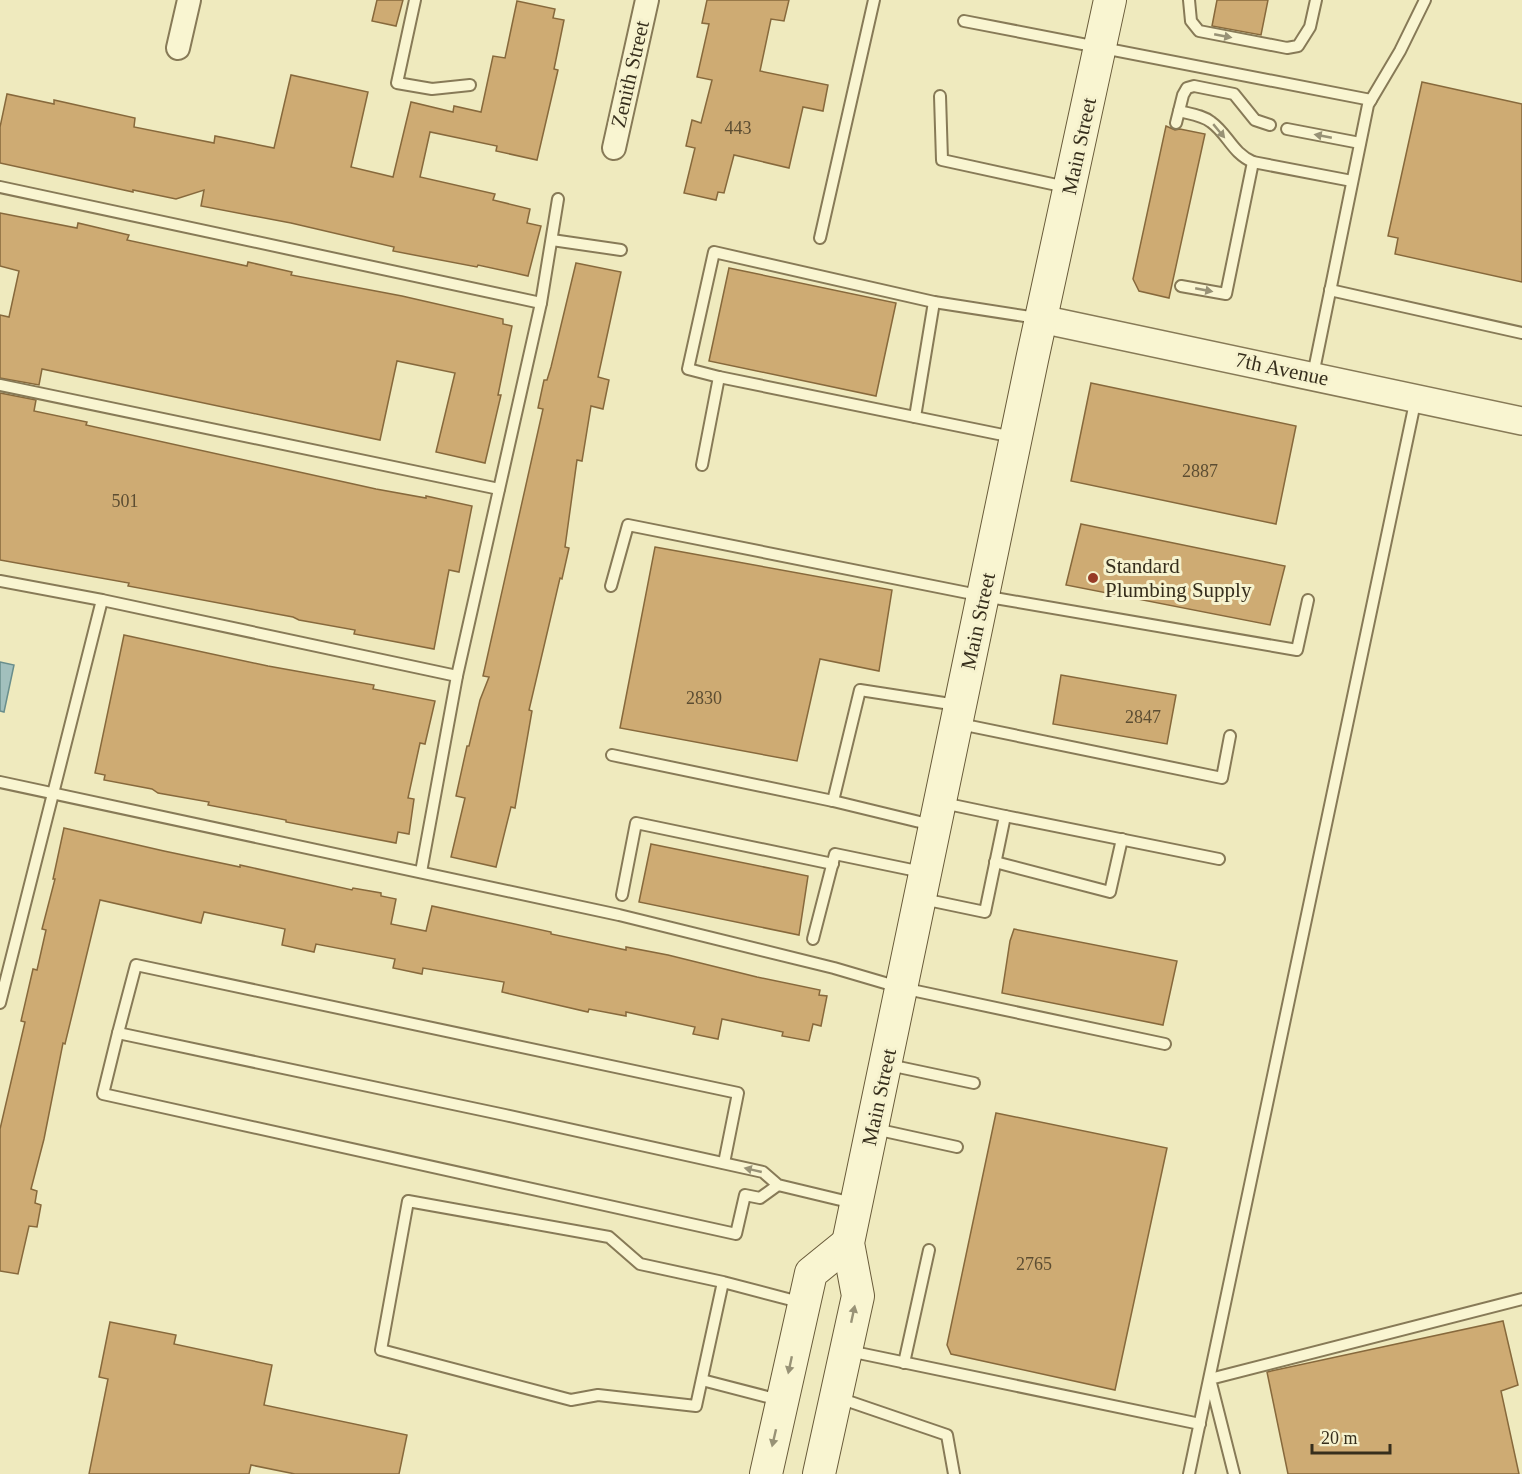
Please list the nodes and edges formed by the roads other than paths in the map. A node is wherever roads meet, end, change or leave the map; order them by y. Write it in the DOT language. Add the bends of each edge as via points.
graph roads {
  1 [pos="189,0"];
  2 [pos="415,0"];
  3 [pos="647,0"];
  4 [pos="874,0"];
  5 [pos="1110,0"];
  6 [pos="1189,0"];
  7 [pos="1316,0"];
  8 [pos="1425,0"];
  9 [pos="964,21"];
  10 [pos="1100,47"];
  11 [pos="178,48"];
  12 [pos="470,85"];
  13 [pos="940,96"];
  14 [pos="1371,100"];
  15 [pos="1179,111"];
  16 [pos="1176,123"];
  17 [pos="1270,125"];
  18 [pos="1287,129"];
  19 [pos="1360,143"];
  20 [pos="614,148"];
  21 [pos="1253,162"];
  22 [pos="1352,181"];
  23 [pos="0,187"];
  24 [pos="1069,188"];
  25 [pos="558,200"];
  26 [pos="820,238"];
  27 [pos="552,240"];
  28 [pos="621,250"];
  29 [pos="1181,286"];
  30 [pos="1330,290"];
  31 [pos="934,302"];
  32 [pos="541,303"];
  33 [pos="1041,319"];
  34 [pos="1522,333"];
  35 [pos="1313,376"];
  36 [pos="719,377"];
  37 [pos="0,386"];
  38 [pos="1416,397"];
  39 [pos="915,417"];
  40 [pos="1522,421"];
  41 [pos="1016,438"];
  42 [pos="702,465"];
  43 [pos="499,489"];
  44 [pos="0,581"];
  45 [pos="611,586"];
  46 [pos="983,596"];
  47 [pos="102,600"];
  48 [pos="1308,600"];
  49 [pos="457,676"];
  50 [pos="959,714"];
  51 [pos="1230,736"];
  52 [pos="612,755"];
  53 [pos="0,782"];
  54 [pos="54,794"];
  55 [pos="833,801"];
  56 [pos="938,814"];
  57 [pos="1005,816"];
  58 [pos="1122,839"];
  59 [pos="1219,859"];
  60 [pos="995,862"];
  61 [pos="833,864"];
  62 [pos="421,872"];
  63 [pos="923,886"];
  64 [pos="622,895"];
  65 [pos="813,939"];
  66 [pos="902,988"];
  67 [pos="1,989"];
  68 [pos="0,1003"];
  69 [pos="118,1033"];
  70 [pos="1165,1044"];
  71 [pos="886,1064"];
  72 [pos="974,1083"];
  73 [pos="872,1129"];
  74 [pos="957,1147"];
  75 [pos="724,1163"];
  76 [pos="778,1185"];
  77 [pos="856,1204"];
  78 [pos="848,1243"];
  79 [pos="929,1250"];
  80 [pos="723,1282"];
  81 [pos="1522,1299"];
  82 [pos="804,1304"];
  83 [pos="846,1350"];
  84 [pos="904,1363"];
  85 [pos="1210,1379"];
  86 [pos="702,1380"];
  87 [pos="836,1397"];
  88 [pos="783,1401"];
  89 [pos="1200,1425"];
  90 [pos="766,1474"];
  91 [pos="819,1474"];
  92 [pos="954,1474"];
  93 [pos="1190,1474"];
  94 [pos="1234,1474"];
  1 -- 11 [label="street"];
  2 -- 12 [label="lane" via="397,83 432,89"];
  3 -- 20 [label="street, Zenith Street"];
  4 -- 26 [label="lane"];
  5 -- 10 [label="main road, Main Street"];
  6 -- 7 [label="lane, one-way" via="1191,21 1198,31 1287,48 1298,46 1310,27"];
  8 -- 14 [label="lane"];
  9 -- 10 [label="lane"];
  10 -- 14 [label="lane"];
  10 -- 24 [label="main road, Main Street"];
  13 -- 24 [label="lane" via="942,160"];
  14 -- 19 [label="lane"];
  15 -- 16 [label="lane"];
  15 -- 17 [label="lane" via="1187,88 1194,86 1234,94 1255,120"];
  15 -- 21 [label="lane, one-way" via="1213,123 1241,157"];
  19 -- 18 [label="lane, one-way"];
  19 -- 22 [label="lane"];
  21 -- 22 [label="lane"];
  29 -- 21 [label="lane, one-way" via="1226,294"];
  22 -- 30 [label="lane"];
  23 -- 32 [label="lane"];
  24 -- 33 [label="main road, Main Street"];
  25 -- 27 [label="lane"];
  27 -- 28 [label="lane"];
  27 -- 32 [label="lane"];
  30 -- 34 [label="lane"];
  30 -- 35 [label="lane"];
  31 -- 33 [label="lane"];
  31 -- 36 [label="lane" via="714,252 688,369"];
  31 -- 39 [label="lane"];
  32 -- 43 [label="lane"];
  33 -- 35 [label="street, 7th Avenue"];
  33 -- 41 [label="main road, Main Street"];
  35 -- 38 [label="street, 7th Avenue"];
  36 -- 39 [label="lane"];
  36 -- 42 [label="lane"];
  37 -- 43 [label="lane"];
  38 -- 40 [label="street, 7th Avenue"];
  38 -- 85 [label="lane"];
  39 -- 41 [label="lane"];
  41 -- 46 [label="main road, Main Street"];
  43 -- 49 [label="lane"];
  44 -- 47 [label="lane"];
  45 -- 46 [label="lane" via="628,525"];
  46 -- 48 [label="lane" via="1297,650"];
  46 -- 50 [label="main road, Main Street"];
  47 -- 49 [label="lane"];
  47 -- 54 [label="lane"];
  49 -- 62 [label="lane"];
  50 -- 51 [label="lane" via="1222,778"];
  50 -- 55 [label="lane" via="860,690"];
  50 -- 56 [label="main road, Main Street"];
  52 -- 55 [label="lane"];
  53 -- 54 [label="lane"];
  54 -- 62 [label="lane"];
  54 -- 67 [label="lane"];
  55 -- 56 [label="lane"];
  56 -- 57 [label="lane"];
  56 -- 63 [label="main road, Main Street"];
  57 -- 58 [label="lane"];
  57 -- 60 [label="lane"];
  58 -- 59 [label="lane"];
  58 -- 60 [label="lane" via="1110,892"];
  60 -- 63 [label="lane" via="985,912"];
  61 -- 63 [label="lane" via="835,854"];
  61 -- 64 [label="lane" via="636,823"];
  61 -- 65 [label="lane"];
  62 -- 66 [label="lane" via="619,915"];
  63 -- 66 [label="main road, Main Street"];
  66 -- 70 [label="lane"];
  66 -- 71 [label="main road, Main Street"];
  67 -- 68 [label="lane"];
  69 -- 75 [label="lane"];
  69 -- 75 [label="lane" via="136,965 738,1093"];
  69 -- 76 [label="lane" via="103,1094 736,1234 745,1195 760,1198"];
  71 -- 72 [label="lane"];
  71 -- 73 [label="main road, Main Street"];
  73 -- 74 [label="lane"];
  73 -- 77 [label="main road, Main Street"];
  76 -- 75 [label="lane, one-way" via="763,1172"];
  76 -- 77 [label="lane"];
  77 -- 78 [label="main road, Main Street"];
  78 -- 82 [label="main road" via="811,1273"];
  83 -- 78 [label="main road, Main Street, one-way" via="858,1296"];
  79 -- 84 [label="lane"];
  80 -- 82 [label="lane"];
  80 -- 86 [label="lane"];
  80 -- 86 [label="lane" via="640,1264 609,1237 408,1200 381,1350 571,1400 598,1395 696,1406"];
  81 -- 85 [label="lane"];
  82 -- 88 [label="main road, one-way"];
  83 -- 84 [label="lane"];
  83 -- 87 [label="main road, Main Street"];
  84 -- 89 [label="lane"];
  85 -- 89 [label="lane"];
  85 -- 94 [label="lane"];
  86 -- 88 [label="lane"];
  87 -- 91 [label="main road, Main Street"];
  87 -- 92 [label="lane" via="947,1435"];
  88 -- 90 [label="main road, one-way"];
  89 -- 93 [label="lane"];
}
